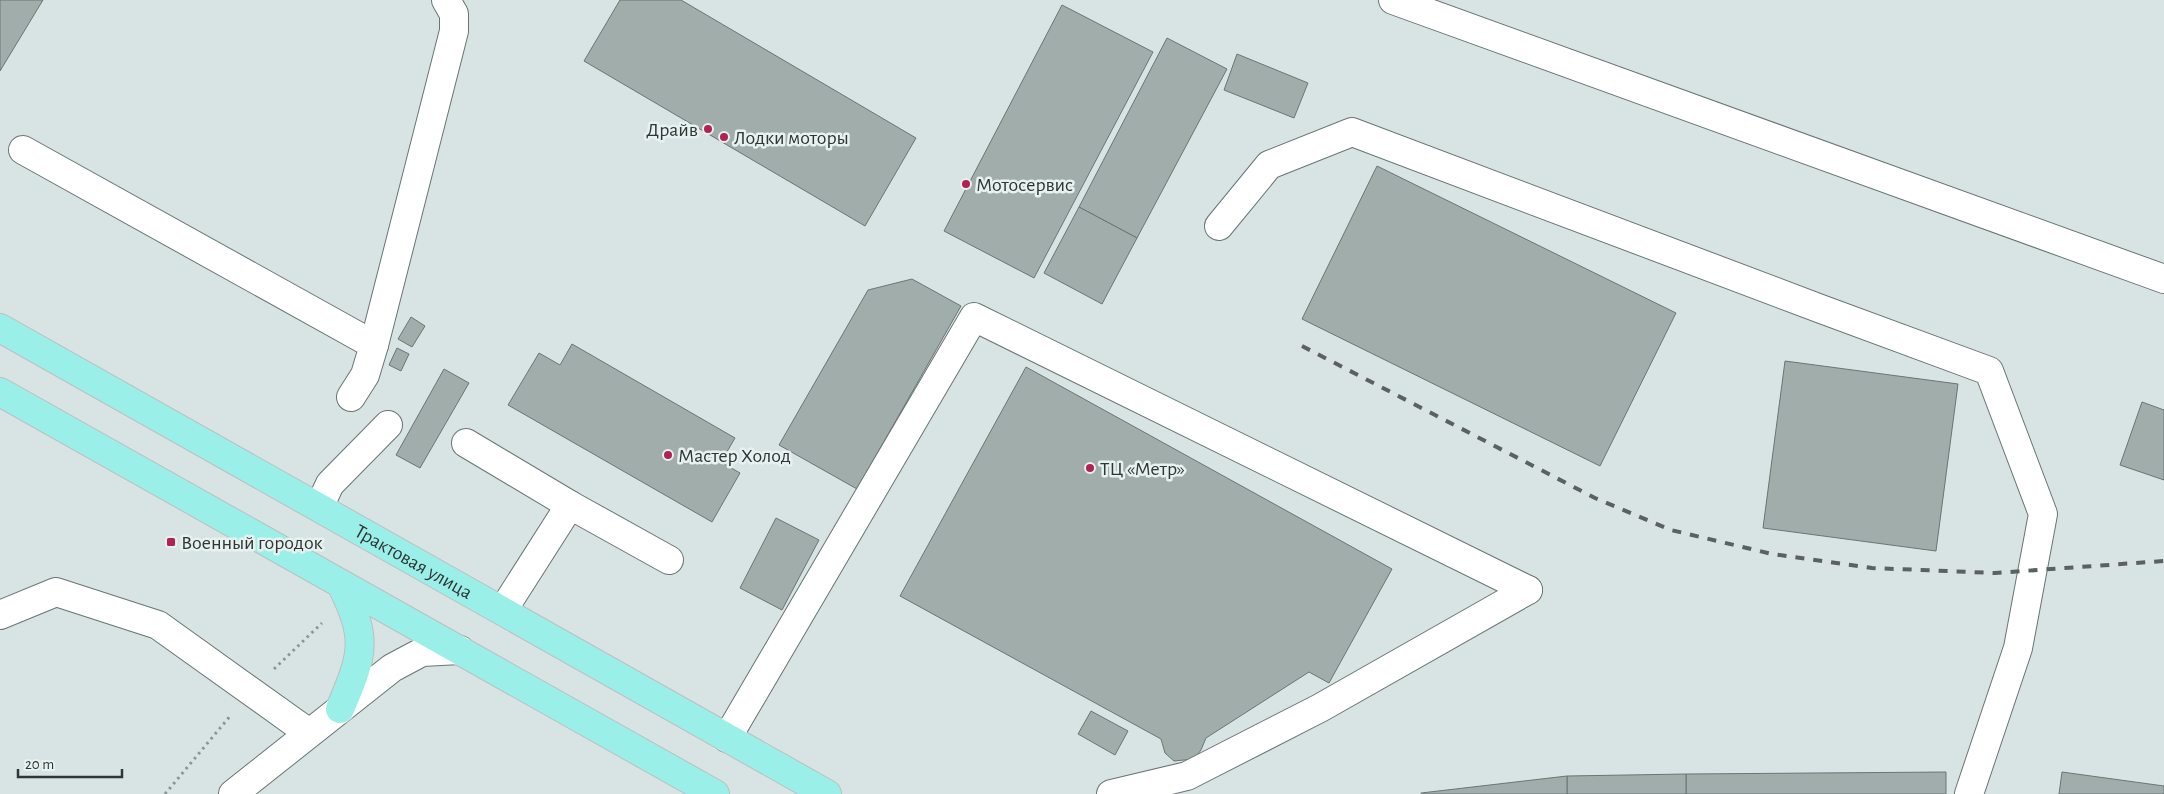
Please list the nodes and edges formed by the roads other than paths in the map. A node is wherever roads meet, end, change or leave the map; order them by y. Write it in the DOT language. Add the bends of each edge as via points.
graph roads {
  1 [pos="446,0"];
  2 [pos="1393,0"];
  3 [pos="23,150"];
  4 [pos="1219,226"];
  5 [pos="2164,279"];
  6 [pos="4,339"];
  7 [pos="374,345"];
  8 [pos="0,392"];
  9 [pos="351,397"];
  10 [pos="388,425"];
  11 [pos="466,443"];
  12 [pos="570,505"];
  13 [pos="319,507"];
  14 [pos="669,560"];
  15 [pos="341,584"];
  16 [pos="503,610"];
  17 [pos="0,615"];
  18 [pos="460,650"];
  19 [pos="340,709"];
  20 [pos="310,733"];
  21 [pos="727,738"];
  22 [pos="233,794"];
  23 [pos="715,794"];
  24 [pos="827,794"];
  25 [pos="1111,794"];
  26 [pos="1969,794"];
  1 -- 7 [label="lane" via="454,14 454,31"];
  2 -- 5 [label="lane"];
  3 -- 7 [label="lane"];
  4 -- 26 [label="lane" via="1269,165 1352,132 1990,370 2043,514 2018,648"];
  6 -- 13 [label="main road, Трактовая улица"];
  7 -- 9 [label="lane" via="365,375"];
  8 -- 15 [label="main road"];
  10 -- 13 [label="lane" via="330,484"];
  11 -- 12 [label="lane"];
  12 -- 14 [label="lane"];
  12 -- 16 [label="lane"];
  13 -- 16 [label="main road, Трактовая улица"];
  15 -- 18 [label="main road"];
  15 -- 19 [label="main road" via="359,626 360,642 355,675"];
  16 -- 21 [label="main road, Трактовая улица"];
  17 -- 20 [label="lane" via="56,592 158,625"];
  18 -- 19 [label="lane" via="422,652 406,660"];
  18 -- 23 [label="main road"];
  19 -- 20 [label="lane"];
  20 -- 22 [label="lane"];
  21 -- 24 [label="main road, Трактовая улица"];
  21 -- 25 [label="lane" via="974,317 1528,590 1320,708 1187,776"];
}
